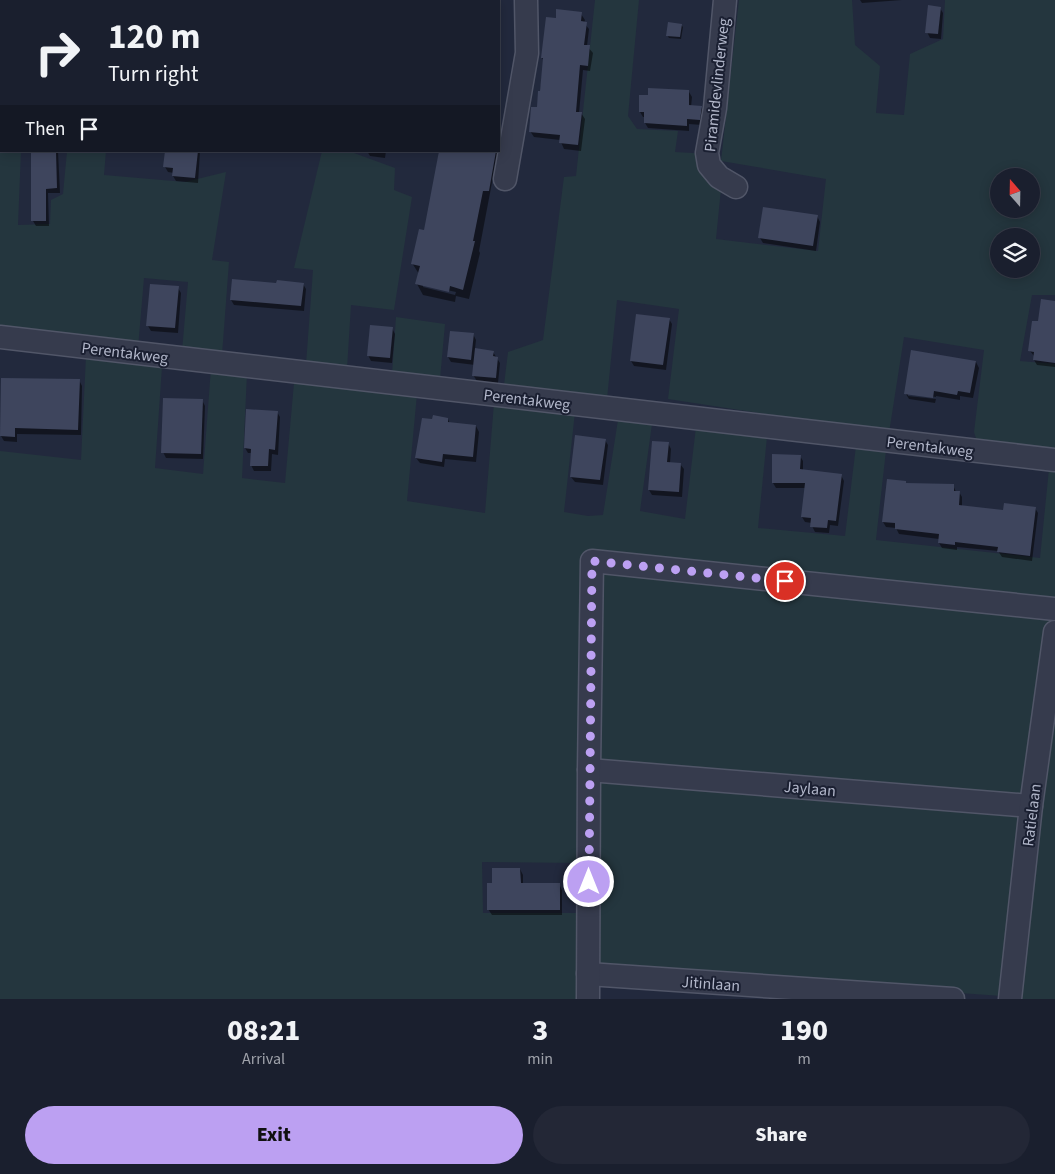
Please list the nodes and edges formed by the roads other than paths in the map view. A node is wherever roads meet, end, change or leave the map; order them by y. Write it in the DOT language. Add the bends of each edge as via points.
graph roads {
  1 [pos="526,0"];
  2 [pos="725,0"];
  3 [pos="505,180"];
  4 [pos="736,187"];
  5 [pos="0,337"];
  6 [pos="1055,460"];
  7 [pos="1055,609"];
  8 [pos="1055,632"];
  9 [pos="589,770"];
  10 [pos="1031,806"];
  11 [pos="588,974"];
  12 [pos="588,999"];
  13 [pos="953,999"];
  14 [pos="1010,999"];
  1 -- 3 [label="street" via="527,53"];
  2 -- 4 [label="street, Piramidevlinderweg" via="715,108 707,153 710,165 719,177"];
  5 -- 6 [label="street, Perentakweg"];
  7 -- 9 [label="street" via="592,561"];
  8 -- 10 [label="street, Ratielaan"];
  9 -- 10 [label="street, Jaylaan"];
  9 -- 11 [label="street"];
  10 -- 14 [label="street, Ratielaan"];
  11 -- 12 [label="street"];
  11 -- 13 [label="street, Jitinlaan"];
}
